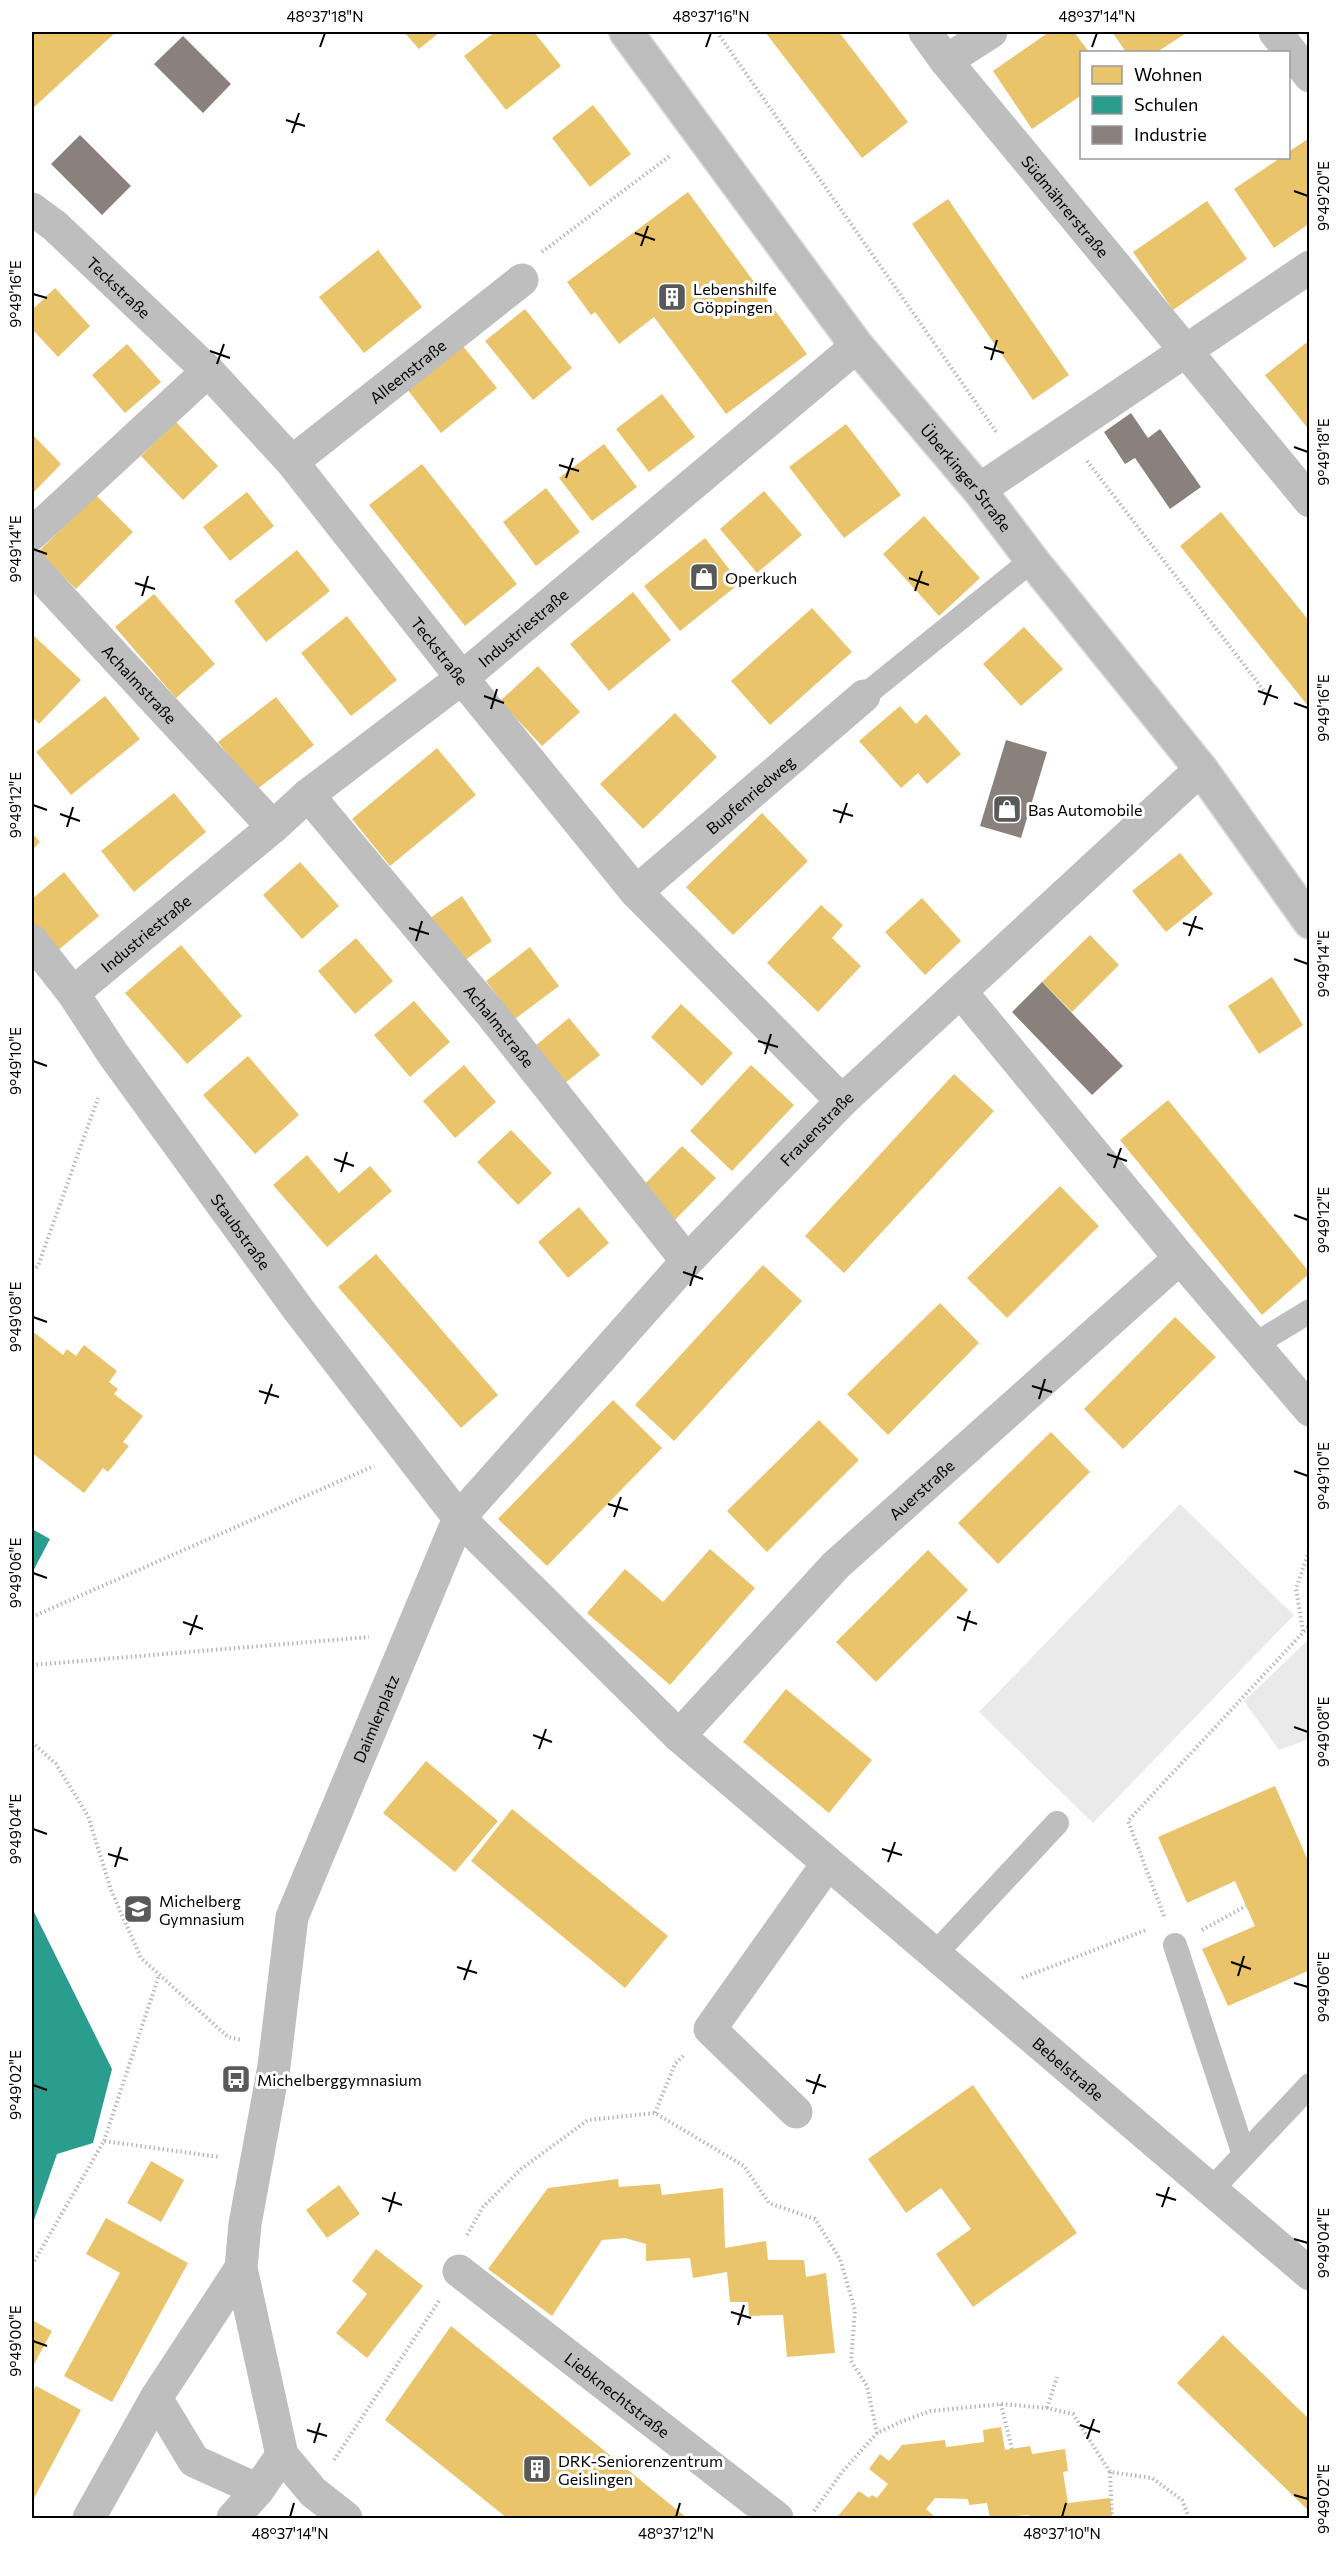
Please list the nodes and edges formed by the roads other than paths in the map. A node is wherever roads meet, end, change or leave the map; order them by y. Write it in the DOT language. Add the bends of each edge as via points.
graph roads {
  1 [pos="626,32"];
  2 [pos="925,32"];
  3 [pos="991,32"];
  4 [pos="1275,32"];
  5 [pos="946,61"];
  6 [pos="1310,76"];
  7 [pos="32,209"];
  8 [pos="1310,267"];
  9 [pos="522,280"];
  10 [pos="857,346"];
  11 [pos="1185,349"];
  12 [pos="208,371"];
  13 [pos="292,462"];
  14 [pos="979,490"];
  15 [pos="1310,501"];
  16 [pos="32,534"];
  17 [pos="1032,560"];
  18 [pos="32,567"];
  19 [pos="462,678"];
  20 [pos="864,696"];
  21 [pos="1201,769"];
  22 [pos="308,795"];
  23 [pos="273,827"];
  24 [pos="636,892"];
  25 [pos="1310,922"];
  26 [pos="32,941"];
  27 [pos="961,992"];
  28 [pos="73,993"];
  29 [pos="842,1101"];
  30 [pos="1180,1258"];
  31 [pos="687,1261"];
  32 [pos="1310,1311"];
  33 [pos="1254,1346"];
  34 [pos="1310,1410"];
  35 [pos="459,1518"];
  36 [pos="679,1736"];
  37 [pos="1057,1823"];
  38 [pos="828,1863"];
  39 [pos="1175,1945"];
  40 [pos="935,1954"];
  41 [pos="1310,2085"];
  42 [pos="796,2112"];
  43 [pos="1244,2155"];
  44 [pos="1211,2190"];
  45 [pos="241,2268"];
  46 [pos="459,2271"];
  47 [pos="1310,2274"];
  48 [pos="156,2398"];
  49 [pos="282,2455"];
  50 [pos="258,2490"];
  51 [pos="88,2518"];
  52 [pos="233,2518"];
  53 [pos="346,2518"];
  54 [pos="777,2518"];
  1 -- 10 [label="main road, Überkinger Straße"];
  2 -- 5 [label="street, Südmährerstraße"];
  3 -- 5 [label="street"];
  4 -- 6 [label="street"];
  5 -- 11 [label="street, Südmährerstraße"];
  7 -- 12 [label="street, Teckstraße" via="55,226"];
  8 -- 11 [label="street"];
  9 -- 13 [label="street, Alleenstraße"];
  10 -- 14 [label="main road, Überkinger Straße"];
  10 -- 19 [label="street, Industriestraße"];
  11 -- 14 [label="street"];
  11 -- 15 [label="street, Südmährerstraße"];
  12 -- 13 [label="street, Teckstraße"];
  12 -- 16 [label="street"];
  13 -- 19 [label="street, Teckstraße"];
  14 -- 17 [label="main road, Überkinger Straße"];
  17 -- 20 [label="lane"];
  17 -- 21 [label="main road, Überkinger Straße"];
  18 -- 23 [label="street, Achalmstraße"];
  19 -- 22 [label="street, Industriestraße"];
  19 -- 24 [label="street, Teckstraße"];
  20 -- 24 [label="street, Bupfenriedweg"];
  21 -- 25 [label="main road, Überkinger Straße"];
  21 -- 27 [label="street, Frauenstraße"];
  22 -- 23 [label="street, Industriestraße"];
  22 -- 31 [label="street, Achalmstraße" via="492,1015"];
  23 -- 28 [label="street, Industriestraße"];
  24 -- 29 [label="street, Teckstraße"];
  26 -- 28 [label="street, Staubstraße"];
  27 -- 29 [label="street, Frauenstraße"];
  27 -- 30 [label="street"];
  28 -- 35 [label="street, Staubstraße" via="298,1309"];
  29 -- 31 [label="street, Frauenstraße"];
  30 -- 33 [label="street"];
  30 -- 36 [label="street, Auerstraße" via="836,1565"];
  31 -- 35 [label="street, Frauenstraße"];
  32 -- 33 [label="lane"];
  33 -- 34 [label="street"];
  35 -- 36 [label="street"];
  35 -- 45 [label="street, Daimlerplatz" via="292,1917 276,2049"];
  36 -- 38 [label="street, Bebelstraße"];
  37 -- 40 [label="lane"];
  38 -- 40 [label="street, Bebelstraße"];
  38 -- 42 [label="street" via="710,2029"];
  39 -- 43 [label="lane"];
  40 -- 44 [label="street, Bebelstraße"];
  41 -- 43 [label="lane"];
  43 -- 44 [label="lane"];
  44 -- 47 [label="street, Bebelstraße"];
  45 -- 48 [label="street"];
  45 -- 49 [label="street"];
  46 -- 54 [label="street, Liebknechtstraße"];
  48 -- 50 [label="street" via="194,2461"];
  48 -- 51 [label="street"];
  49 -- 50 [label="street"];
  49 -- 53 [label="street" via="313,2492"];
  50 -- 52 [label="street"];
}
